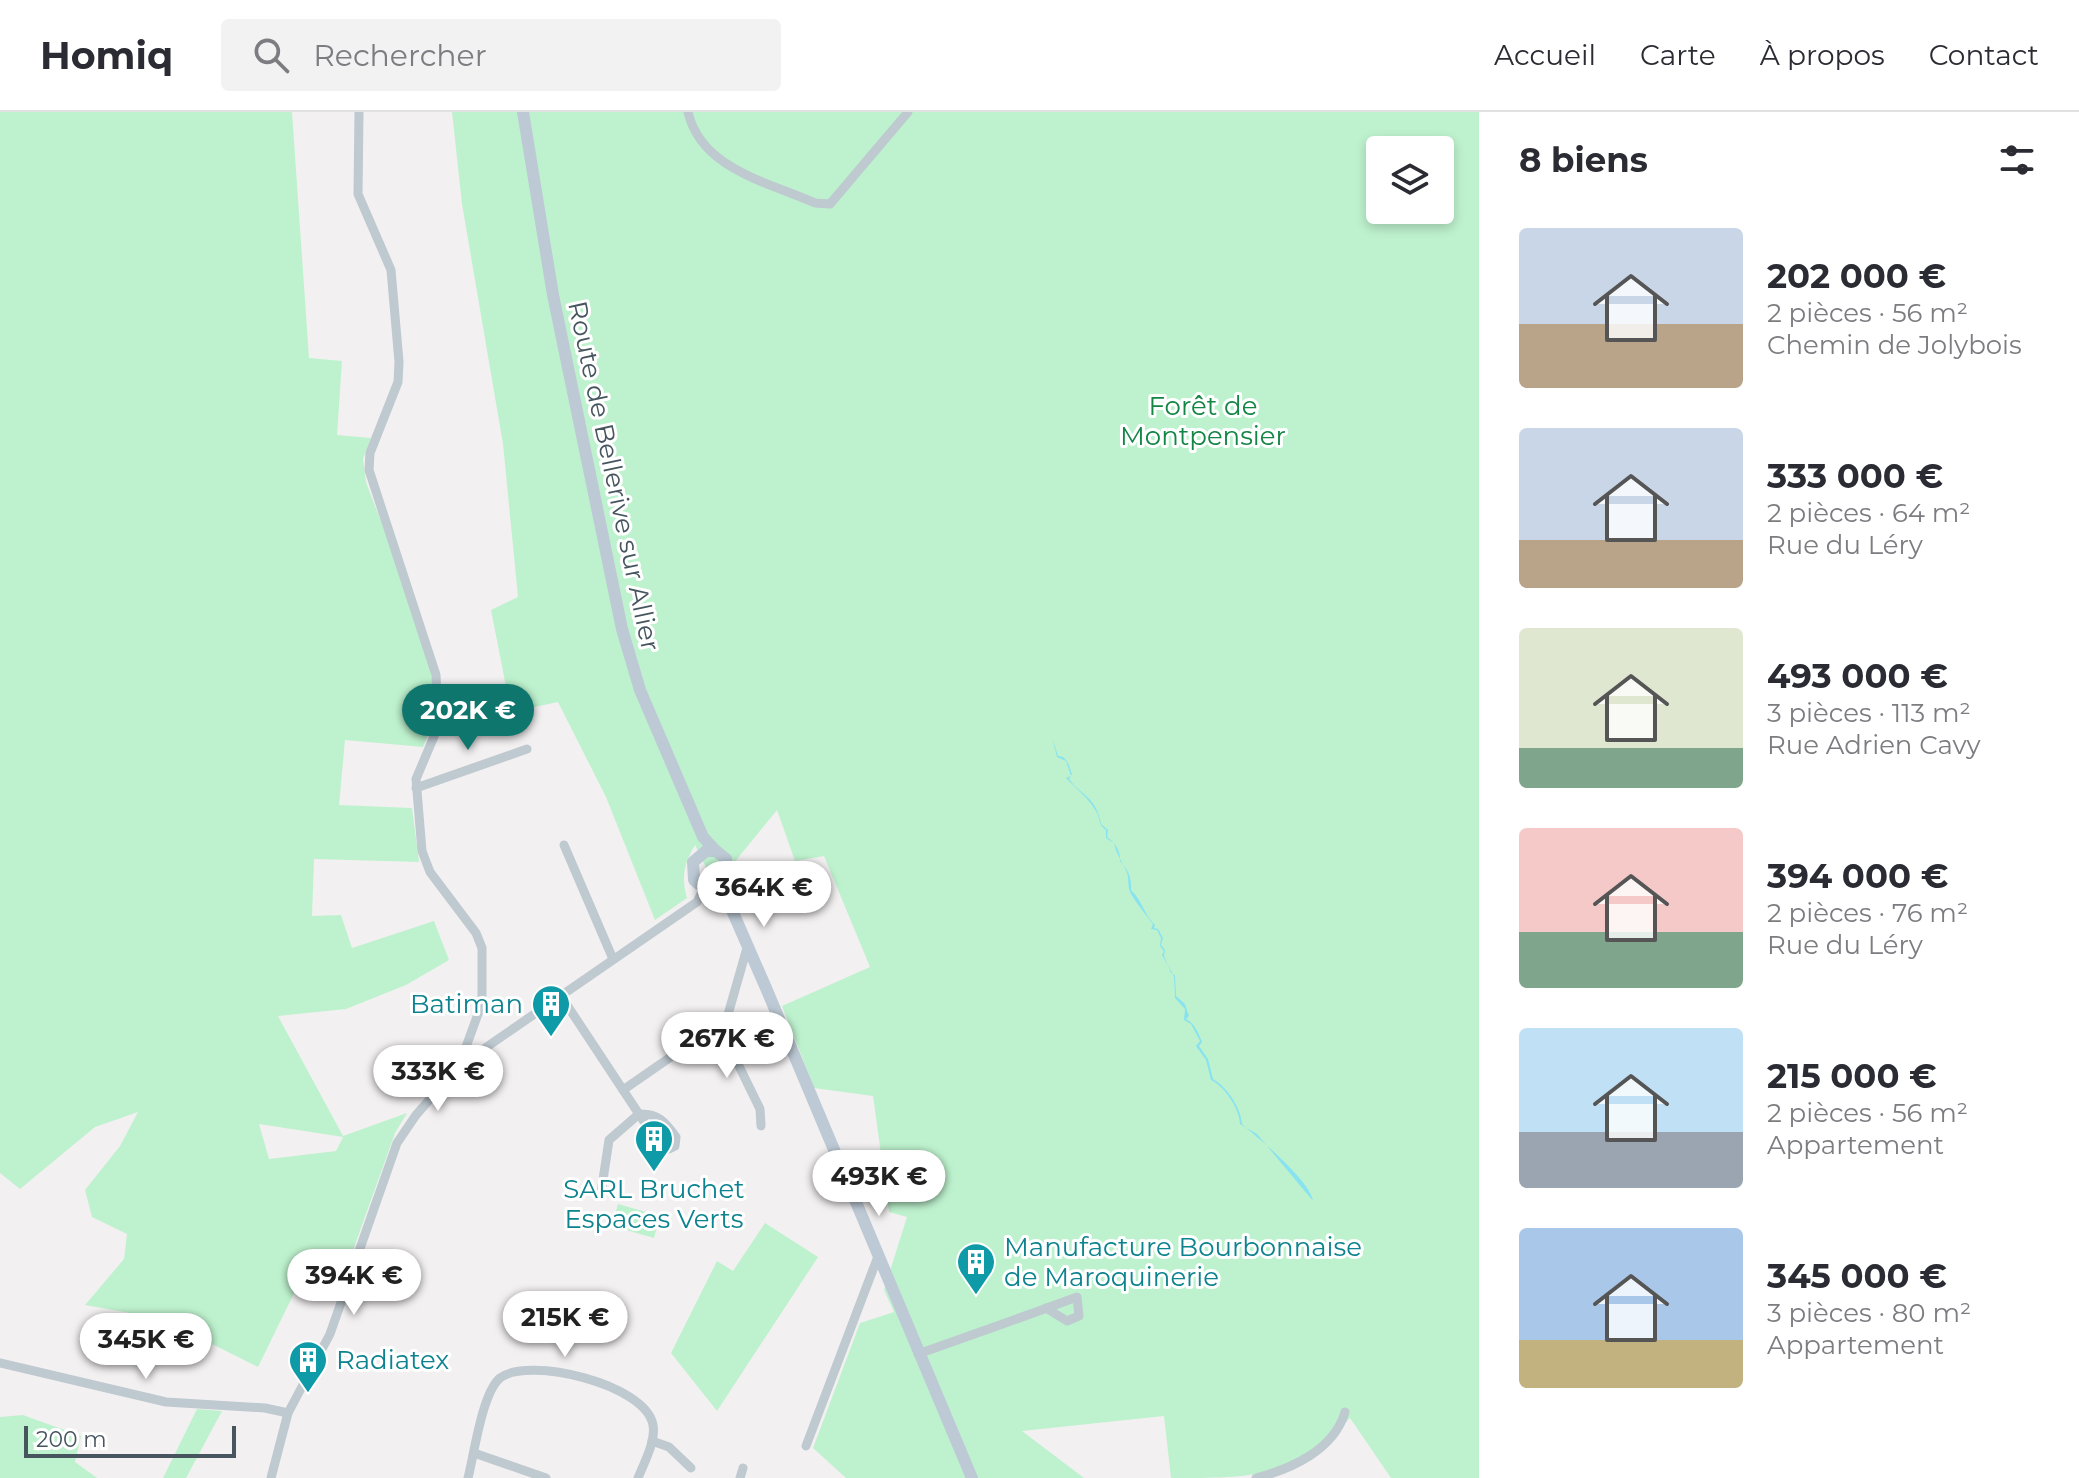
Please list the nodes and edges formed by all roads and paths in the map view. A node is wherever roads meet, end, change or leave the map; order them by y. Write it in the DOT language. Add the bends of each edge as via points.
graph roads {
  1 [pos="359,112"];
  2 [pos="523,112"];
  3 [pos="688,112"];
  4 [pos="908,112"];
  5 [pos="527,749"];
  6 [pos="416,788"];
  7 [pos="703,837"];
  8 [pos="564,845"];
  9 [pos="716,851"];
  10 [pos="702,853"];
  11 [pos="716,885"];
  12 [pos="613,959"];
  13 [pos="748,968"];
  14 [pos="766,988"];
  15 [pos="561,996"];
  16 [pos="719,1025"];
  17 [pos="459,1066"];
  18 [pos="623,1090"];
  19 [pos="761,1126"];
  20 [pos="601,1193"];
  21 [pos="877,1259"];
  22 [pos="1046,1308"];
  23 [pos="918,1354"];
  24 [pos="0,1363"];
  25 [pos="1345,1412"];
  26 [pos="288,1413"];
  27 [pos="652,1441"];
  28 [pos="806,1446"];
  29 [pos="474,1453"];
  30 [pos="691,1468"];
  31 [pos="271,1478"];
  32 [pos="468,1478"];
  33 [pos="546,1478"];
  34 [pos="638,1478"];
  35 [pos="972,1478"];
  36 [pos="1256,1478"];
  1 -- 6 [label="street" via="358,194 391,270 399,362 398,382 370,453 369,470 429,643 440,701 438,727"];
  2 -- 7 [label="main road, Route de Bellerive sur Allier" via="550,280 622,629 640,690"];
  3 -- 4 [label="street" via="696,137 719,161 815,203 830,204"];
  5 -- 6 [label="street"];
  6 -- 17 [label="street" via="424,859 482,948 482,1003"];
  7 -- 9 [label="main road, Route de Bellerive sur Allier"];
  7 -- 10 [label="main road, Route de Bellerive sur Allier"];
  8 -- 12 [label="street"];
  9 -- 10 [label="main road"];
  9 -- 11 [label="main road" via="728,864"];
  10 -- 11 [label="main road" via="693,862 692,874"];
  11 -- 12 [label="street"];
  11 -- 13 [label="main road" via="747,948"];
  11 -- 14 [label="main road"];
  12 -- 15 [label="street"];
  13 -- 14 [label="main road"];
  13 -- 16 [label="street"];
  14 -- 21 [label="main road"];
  15 -- 17 [label="street"];
  15 -- 18 [label="street"];
  16 -- 18 [label="street"];
  16 -- 19 [label="street" via="760,1109"];
  17 -- 26 [label="street" via="397,1143 330,1334"];
  18 -- 20 [label="street" via="639,1114 609,1140"];
  21 -- 23 [label="main road"];
  21 -- 28 [label="street"];
  22 -- 23 [label="street"];
  23 -- 35 [label="main road"];
  24 -- 26 [label="street" via="166,1402"];
  25 -- 36 [label="street" via="1342,1423 1311,1455"];
  26 -- 31 [label="street"];
  27 -- 29 [label="street" via="646,1409 613,1387 581,1377 522,1371 495,1384"];
  27 -- 30 [label="street" via="669,1447"];
  27 -- 34 [label="street"];
  29 -- 32 [label="street"];
  29 -- 33 [label="street"];
}
